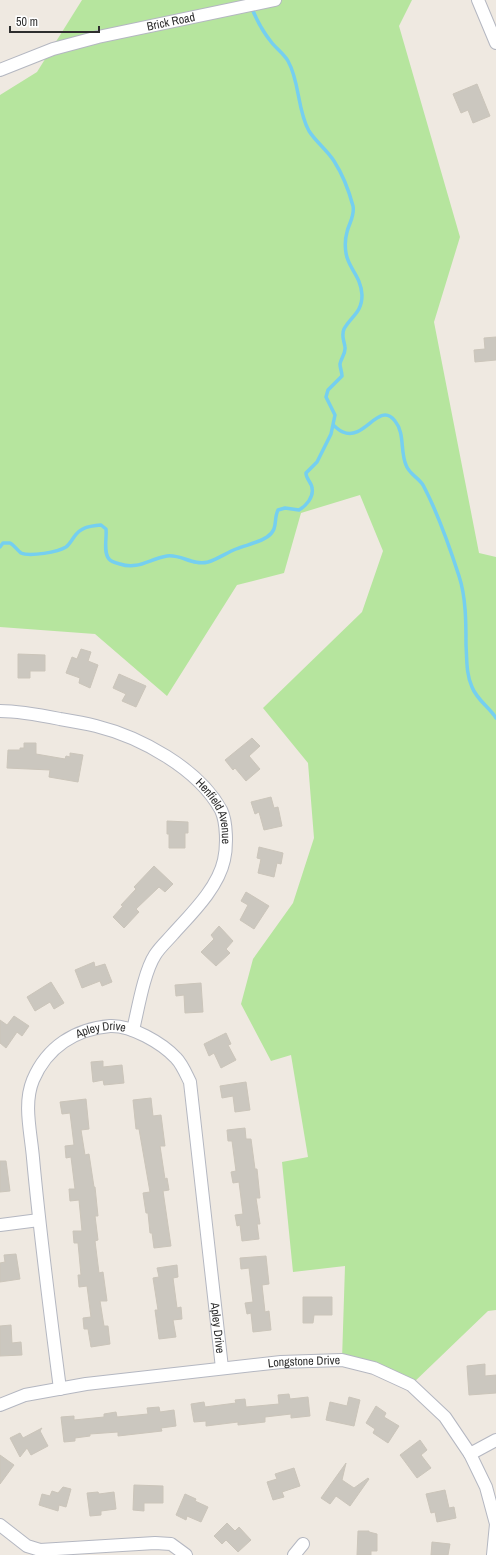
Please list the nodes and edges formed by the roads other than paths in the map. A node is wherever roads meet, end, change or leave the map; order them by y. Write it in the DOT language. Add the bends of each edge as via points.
graph roads {
  1 [pos="478,0"];
  2 [pos="270,1"];
  3 [pos="496,42"];
  4 [pos="0,70"];
  5 [pos="0,711"];
  6 [pos="133,1030"];
  7 [pos="39,1220"];
  8 [pos="0,1225"];
  9 [pos="222,1368"];
  10 [pos="60,1388"];
  11 [pos="0,1404"];
  12 [pos="496,1440"];
  13 [pos="470,1454"];
  14 [pos="0,1524"];
  15 [pos="303,1544"];
  16 [pos="186,1555"];
  17 [pos="294,1555"];
  18 [pos="493,1555"];
  1 -- 3 [label="street"];
  2 -- 4 [label="street, Brick Road" via="98,37 53,49"];
  5 -- 6 [label="street, Henfield Avenue" via="37,714 96,726 123,735 155,750 185,769 208,791 221,811 226,829 224,860 216,880 195,911 156,953 150,964"];
  6 -- 7 [label="street, Apley Drive" via="116,1026 96,1027 76,1034 62,1042 42,1063 32,1081 28,1103"];
  6 -- 9 [label="street, Apley Drive" via="159,1044 177,1059 190,1082"];
  7 -- 8 [label="street"];
  7 -- 10 [label="street, Apley Drive"];
  9 -- 10 [label="street, Longstone Drive"];
  9 -- 13 [label="street, Longstone Drive" via="281,1362 342,1360 374,1368 411,1385 445,1417"];
  10 -- 11 [label="street, Longstone Drive" via="25,1395"];
  12 -- 13 [label="street"];
  13 -- 18 [label="street, Longstone Drive" via="486,1487 496,1524"];
  14 -- 16 [label="street" via="27,1546 40,1550 154,1543 171,1544"];
  15 -- 17 [label="street"];
}
